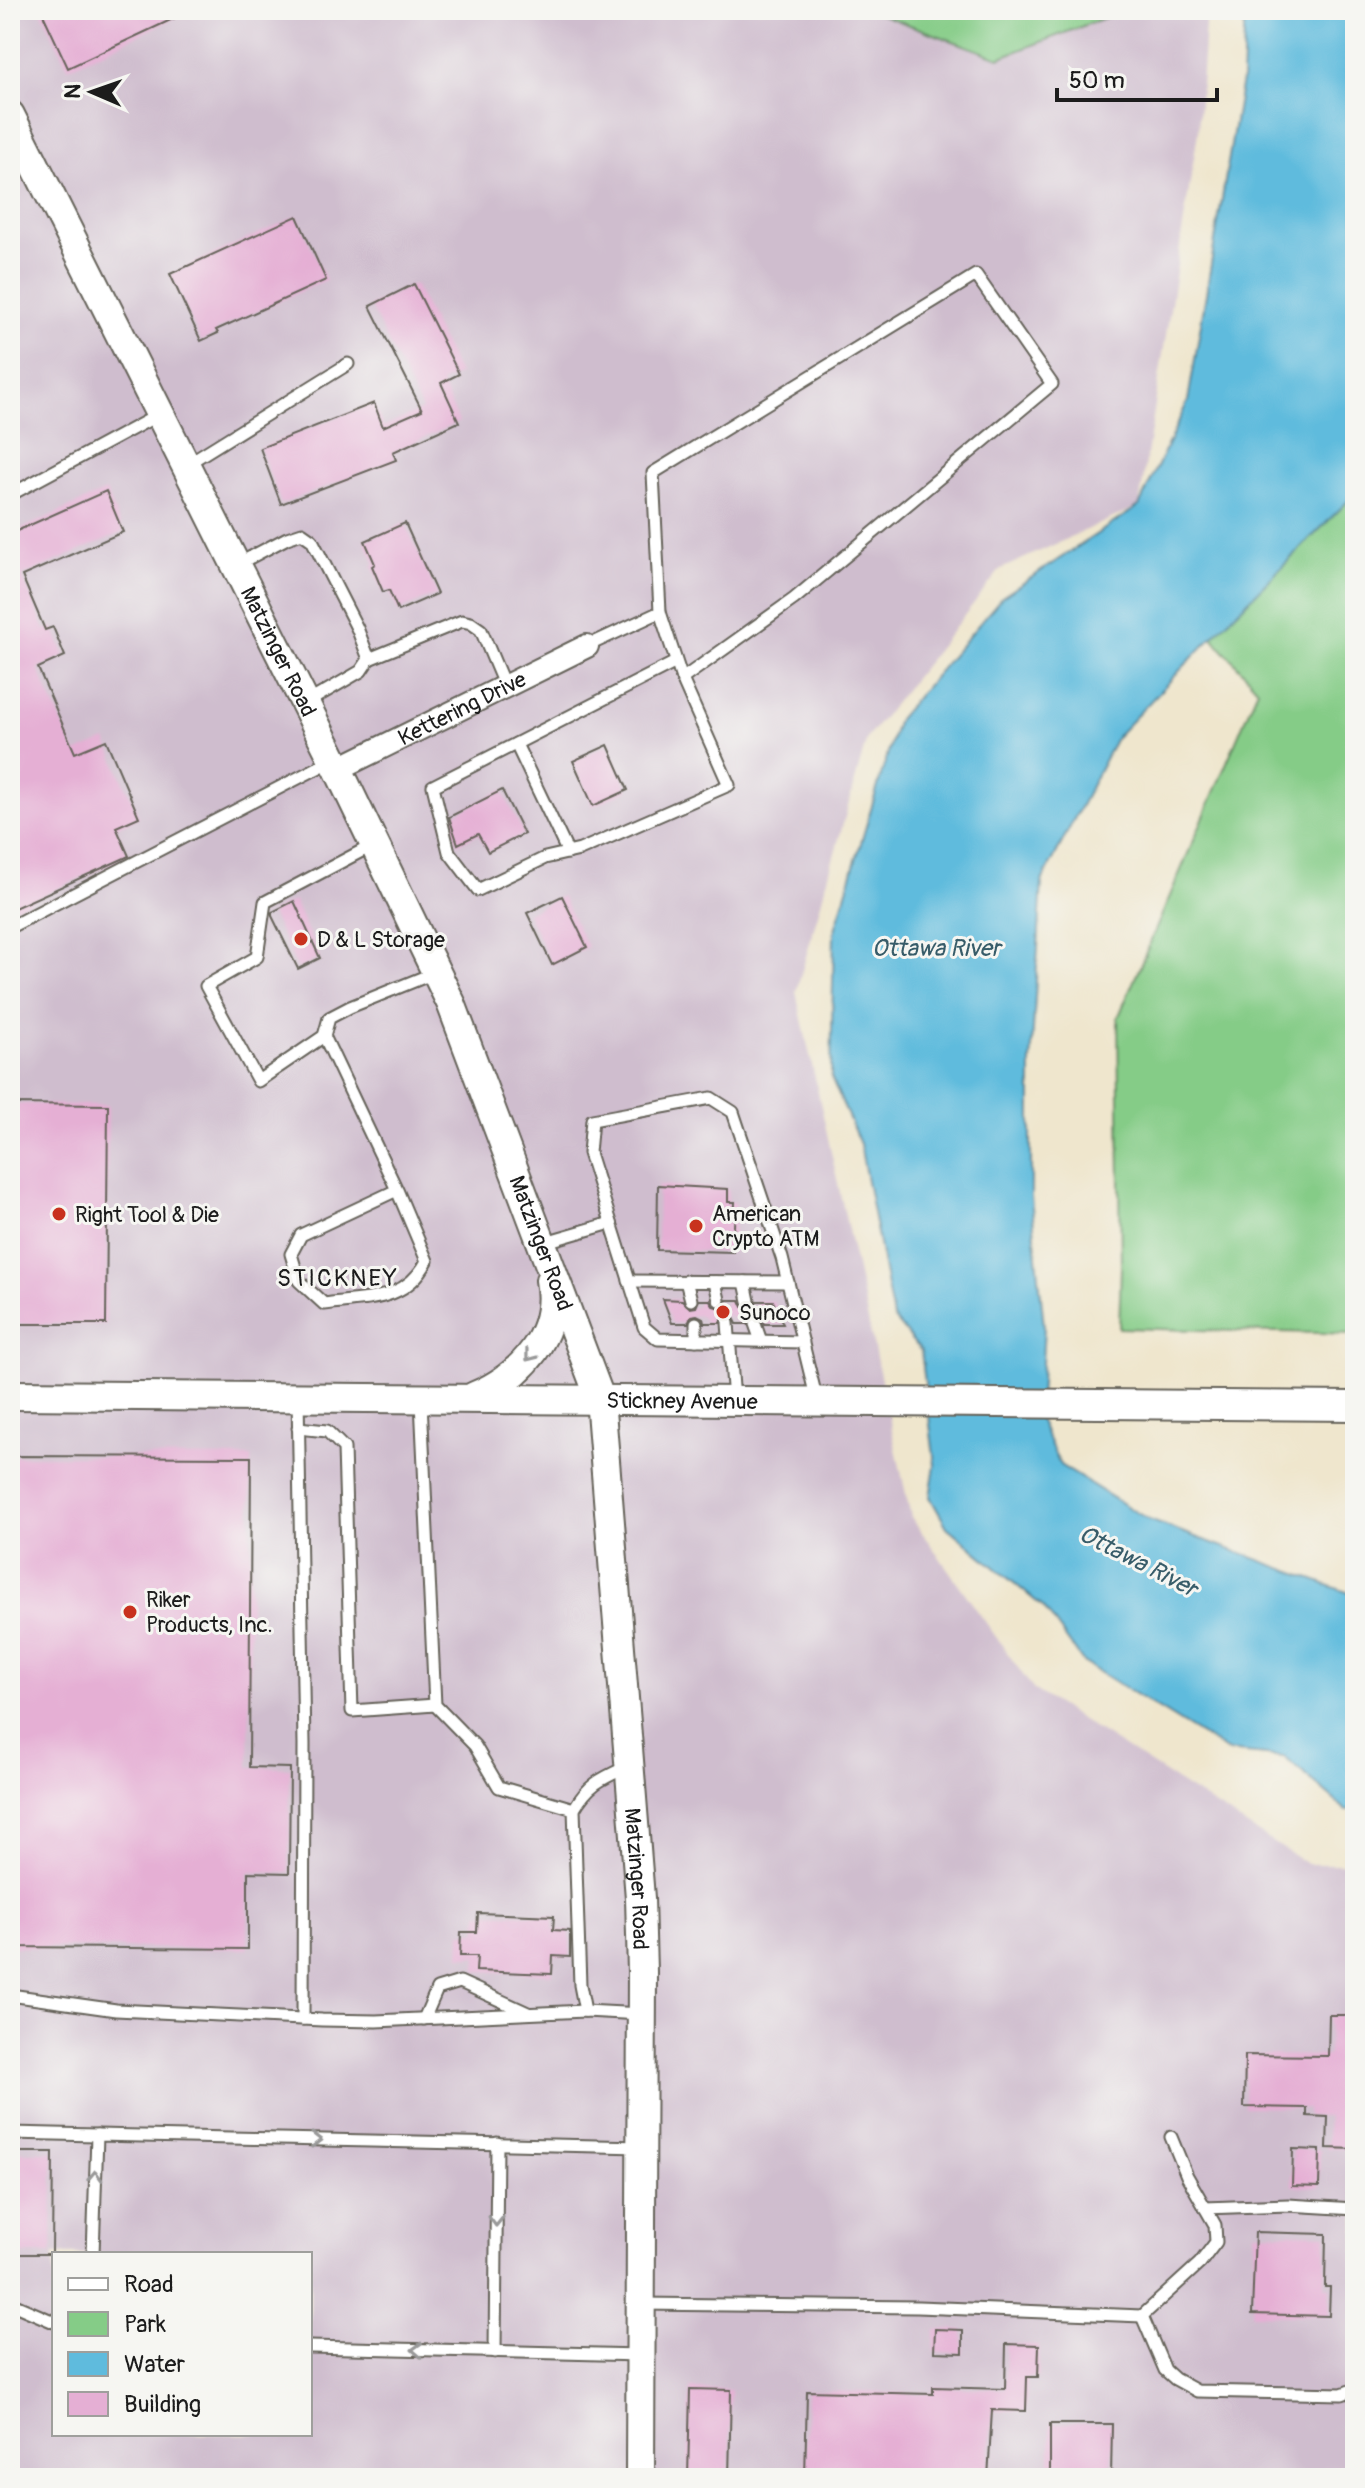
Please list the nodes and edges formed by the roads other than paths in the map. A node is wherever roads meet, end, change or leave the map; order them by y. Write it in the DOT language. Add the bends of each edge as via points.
graph roads {
  1 [pos="10,115"];
  2 [pos="348,364"];
  3 [pos="161,414"];
  4 [pos="186,464"];
  5 [pos="10,495"];
  6 [pos="236,565"];
  7 [pos="660,612"];
  8 [pos="587,646"];
  9 [pos="369,659"];
  10 [pos="676,662"];
  11 [pos="682,679"];
  12 [pos="505,687"];
  13 [pos="306,704"];
  14 [pos="516,744"];
  15 [pos="336,764"];
  16 [pos="375,844"];
  17 [pos="568,853"];
  18 [pos="10,927"];
  19 [pos="435,973"];
  20 [pos="324,1036"];
  21 [pos="397,1190"];
  22 [pos="611,1223"];
  23 [pos="544,1249"];
  24 [pos="629,1281"];
  25 [pos="686,1281"];
  26 [pos="715,1282"];
  27 [pos="745,1282"];
  28 [pos="788,1282"];
  29 [pos="691,1300"];
  30 [pos="719,1300"];
  31 [pos="749,1301"];
  32 [pos="696,1323"];
  33 [pos="728,1323"];
  34 [pos="755,1324"];
  35 [pos="696,1340"];
  36 [pos="731,1341"];
  37 [pos="761,1341"];
  38 [pos="803,1342"];
  39 [pos="10,1395"];
  40 [pos="298,1396"];
  41 [pos="421,1397"];
  42 [pos="470,1398"];
  43 [pos="600,1398"];
  44 [pos="734,1400"];
  45 [pos="817,1402"];
  46 [pos="1355,1406"];
  47 [pos="298,1428"];
  48 [pos="435,1705"];
  49 [pos="631,1765"];
  50 [pos="574,1809"];
  51 [pos="10,1995"];
  52 [pos="585,2011"];
  53 [pos="530,2014"];
  54 [pos="642,2014"];
  55 [pos="303,2019"];
  56 [pos="424,2019"];
  57 [pos="10,2133"];
  58 [pos="97,2135"];
  59 [pos="1171,2137"];
  60 [pos="497,2143"];
  61 [pos="642,2147"];
  62 [pos="1205,2208"];
  63 [pos="1355,2209"];
  64 [pos="93,2252"];
  65 [pos="10,2303"];
  66 [pos="641,2304"];
  67 [pos="1142,2316"];
  68 [pos="52,2321"];
  69 [pos="312,2347"];
  70 [pos="495,2352"];
  71 [pos="641,2355"];
  72 [pos="1355,2389"];
  73 [pos="640,2478"];
  1 -- 3 [label="street, Matzinger Road"];
  2 -- 4 [label="lane"];
  3 -- 4 [label="street, Matzinger Road"];
  3 -- 5 [label="lane"];
  4 -- 6 [label="street, Matzinger Road"];
  6 -- 9 [label="lane" via="302,533 312,540"];
  6 -- 13 [label="street, Matzinger Road"];
  7 -- 8 [label="lane"];
  7 -- 10 [label="lane"];
  7 -- 11 [label="lane" via="653,473 976,275 1052,384 794,599"];
  8 -- 12 [label="street, Kettering Drive"];
  9 -- 12 [label="lane" via="462,621 481,630"];
  9 -- 13 [label="lane" via="361,671"];
  10 -- 11 [label="lane"];
  10 -- 14 [label="lane"];
  11 -- 17 [label="lane" via="729,785"];
  12 -- 15 [label="street, Kettering Drive"];
  13 -- 15 [label="street, Matzinger Road"];
  14 -- 17 [label="lane"];
  14 -- 17 [label="lane" via="433,786 449,852 478,890 545,858"];
  15 -- 16 [label="street, Matzinger Road"];
  15 -- 18 [label="lane"];
  16 -- 19 [label="street, Matzinger Road"];
  16 -- 20 [label="lane" via="265,902 257,957 206,986 258,1081"];
  19 -- 20 [label="lane" via="329,1018"];
  19 -- 23 [label="street, Matzinger Road"];
  20 -- 21 [label="lane"];
  21 -- 21 [label="lane" via="427,1261 418,1277 395,1294 324,1304 299,1281 291,1254 301,1235"];
  22 -- 23 [label="lane"];
  22 -- 24 [label="lane"];
  22 -- 28 [label="lane" via="589,1153 592,1120 711,1098 733,1112"];
  23 -- 42 [label="street, one-way" via="552,1289 549,1321 534,1353 506,1380"];
  23 -- 43 [label="street, Matzinger Road"];
  24 -- 25 [label="lane"];
  24 -- 35 [label="lane" via="644,1327 658,1339"];
  25 -- 26 [label="lane"];
  25 -- 29 [label="lane"];
  26 -- 27 [label="lane"];
  26 -- 30 [label="lane"];
  27 -- 28 [label="lane"];
  27 -- 31 [label="lane"];
  28 -- 38 [label="lane"];
  32 -- 35 [label="lane"];
  33 -- 36 [label="lane"];
  34 -- 37 [label="lane"];
  35 -- 36 [label="lane"];
  36 -- 37 [label="lane"];
  36 -- 44 [label="lane"];
  37 -- 38 [label="lane"];
  38 -- 45 [label="lane"];
  39 -- 40 [label="street, Stickney Avenue"];
  40 -- 41 [label="street, Stickney Avenue"];
  40 -- 47 [label="lane"];
  41 -- 42 [label="street, Stickney Avenue"];
  41 -- 48 [label="lane"];
  42 -- 43 [label="street, Stickney Avenue"];
  43 -- 44 [label="street, Stickney Avenue"];
  43 -- 49 [label="street, Matzinger Road"];
  44 -- 45 [label="street, Stickney Avenue"];
  45 -- 46 [label="street, Stickney Avenue"];
  47 -- 48 [label="lane" via="327,1431 344,1448 352,1711"];
  47 -- 55 [label="lane"];
  48 -- 50 [label="lane" via="475,1746 499,1787"];
  49 -- 50 [label="lane" via="595,1782"];
  49 -- 54 [label="street, Matzinger Road"];
  50 -- 52 [label="lane"];
  51 -- 55 [label="lane" via="116,2010"];
  52 -- 53 [label="lane"];
  52 -- 54 [label="lane"];
  53 -- 56 [label="lane"];
  53 -- 56 [label="lane" via="460,1982 437,1989"];
  54 -- 61 [label="street, Matzinger Road"];
  55 -- 56 [label="lane"];
  57 -- 58 [label="lane"];
  58 -- 60 [label="lane, one-way"];
  64 -- 58 [label="lane, one-way"];
  59 -- 62 [label="lane"];
  60 -- 61 [label="lane"];
  60 -- 70 [label="lane, one-way"];
  61 -- 66 [label="street, Matzinger Road"];
  62 -- 63 [label="lane"];
  62 -- 67 [label="lane" via="1215,2225 1216,2242"];
  65 -- 68 [label="lane"];
  66 -- 67 [label="lane"];
  66 -- 71 [label="street, Matzinger Road"];
  67 -- 72 [label="lane" via="1165,2370 1197,2391 1342,2394"];
  70 -- 69 [label="lane, one-way"];
  70 -- 71 [label="lane"];
  71 -- 73 [label="street, Matzinger Road"];
}
